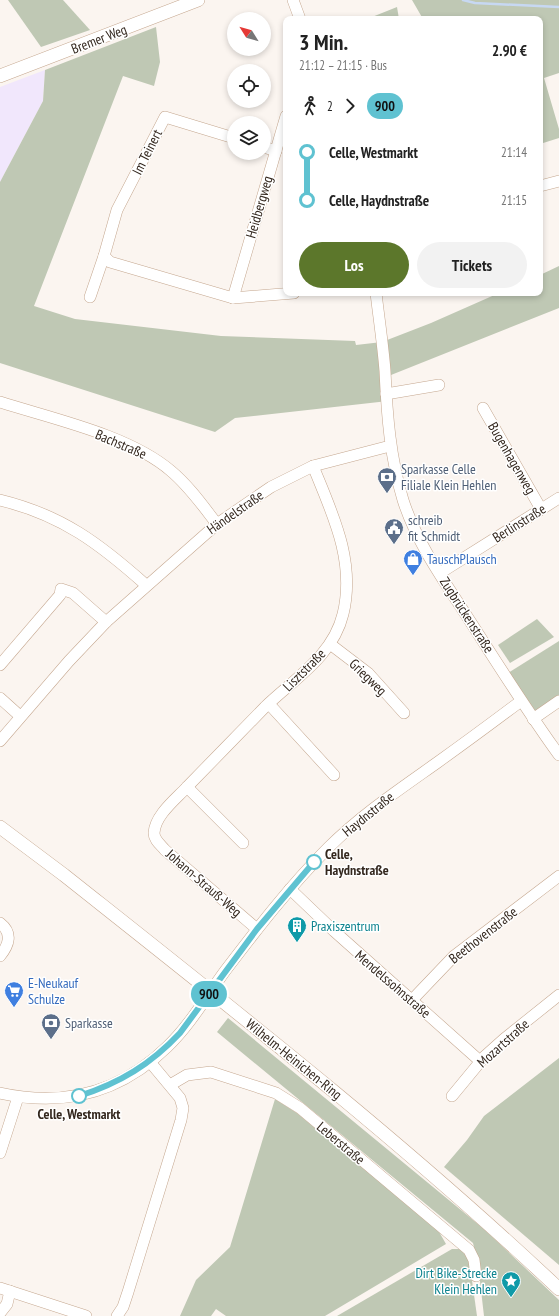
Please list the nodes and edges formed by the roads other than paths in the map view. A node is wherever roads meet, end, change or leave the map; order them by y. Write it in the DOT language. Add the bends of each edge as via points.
graph roads {
  1 [pos="198,0"];
  2 [pos="293,0"];
  3 [pos="299,16"];
  4 [pos="0,76"];
  5 [pos="283,126"];
  6 [pos="227,136"];
  7 [pos="271,149"];
  8 [pos="276,151"];
  9 [pos="558,183"];
  10 [pos="543,186"];
  11 [pos="104,256"];
  12 [pos="283,294"];
  13 [pos="376,296"];
  14 [pos="90,298"];
  15 [pos="233,298"];
  16 [pos="439,386"];
  17 [pos="386,394"];
  18 [pos="0,402"];
  19 [pos="483,408"];
  20 [pos="390,446"];
  21 [pos="313,466"];
  22 [pos="559,498"];
  23 [pos="0,500"];
  24 [pos="541,509"];
  25 [pos="217,524"];
  26 [pos="440,574"];
  27 [pos="146,585"];
  28 [pos="106,622"];
  29 [pos="330,644"];
  30 [pos="0,665"];
  31 [pos="0,698"];
  32 [pos="521,701"];
  33 [pos="559,701"];
  34 [pos="269,704"];
  35 [pos="404,713"];
  36 [pos="20,716"];
  37 [pos="533,719"];
  38 [pos="0,741"];
  39 [pos="559,755"];
  40 [pos="334,775"];
  41 [pos="187,787"];
  42 [pos="0,827"];
  43 [pos="154,834"];
  44 [pos="243,843"];
  45 [pos="559,876"];
  46 [pos="290,889"];
  47 [pos="0,923"];
  48 [pos="257,929"];
  49 [pos="0,956"];
  50 [pos="211,991"];
  51 [pos="559,996"];
  52 [pos="412,1000"];
  53 [pos="480,1061"];
  54 [pos="150,1062"];
  55 [pos="170,1085"];
  56 [pos="0,1093"];
  57 [pos="452,1096"];
  58 [pos="18,1097"];
  59 [pos="0,1153"];
  60 [pos="476,1276"];
  61 [pos="559,1289"];
  62 [pos="5,1290"];
  63 [pos="58,1312"];
  64 [pos="0,1313"];
  65 [pos="86,1316"];
  66 [pos="117,1316"];
  1 -- 4 [label="main road, Bremer Weg"];
  2 -- 3 [label="street"];
  5 -- 8 [label="street, Heidbergweg"];
  6 -- 11 [label="street, Im Teinert" via="165,117 117,210"];
  7 -- 8 [label="street"];
  8 -- 15 [label="street, Heidbergweg"];
  9 -- 10 [label="street"];
  11 -- 14 [label="street, Im Teinert"];
  11 -- 15 [label="street" via="110,262"];
  12 -- 15 [label="street"];
  13 -- 17 [label="street, Zugbrückenstraße"];
  16 -- 17 [label="street"];
  17 -- 20 [label="street, Zugbrückenstraße"];
  18 -- 25 [label="street, Bachstraße" via="116,439 147,454 171,471"];
  19 -- 24 [label="street, Bugenhagenweg"];
  20 -- 21 [label="street, Händelstraße"];
  20 -- 26 [label="street, Zugbrückenstraße" via="410,520"];
  21 -- 25 [label="street, Händelstraße" via="271,487"];
  21 -- 29 [label="street, Lisztstraße" via="344,548 347,569 343,616"];
  22 -- 24 [label="street, Berlinstraße"];
  23 -- 27 [label="street" via="37,511 82,533"];
  24 -- 26 [label="street, Berlinstraße"];
  25 -- 27 [label="street, Händelstraße"];
  26 -- 32 [label="street, Zugbrückenstraße"];
  27 -- 28 [label="street, Händelstraße"];
  28 -- 30 [label="street" via="72,593 61,589 60,595"];
  28 -- 36 [label="street, Händelstraße"];
  29 -- 34 [label="street, Lisztstraße" via="307,670"];
  29 -- 35 [label="street, Griegweg" via="368,673"];
  31 -- 36 [label="street"];
  32 -- 37 [label="street, Zugbrückenstraße"];
  32 -- 46 [label="street, Haydnstraße" via="369,812 329,847"];
  33 -- 37 [label="street"];
  34 -- 40 [label="street"];
  34 -- 41 [label="street, Lisztstraße"];
  36 -- 38 [label="street, Händelstraße"];
  37 -- 39 [label="street, Zugbrückenstraße"];
  41 -- 43 [label="street, Lisztstraße" via="164,811"];
  41 -- 44 [label="street"];
  42 -- 50 [label="main road, Wilhelm-Heinichen-Ring"];
  43 -- 48 [label="street, Johann-Strauß-Weg" via="165,850"];
  45 -- 52 [label="street, Beethovenstraße" via="454,956"];
  46 -- 48 [label="street, Haydnstraße"];
  46 -- 52 [label="street, Mendelssohnstraße"];
  47 -- 49 [label="street" via="9,937 8,944"];
  48 -- 50 [label="street, Haydnstraße"];
  50 -- 54 [label="street, Haydnstraße" via="180,1033"];
  50 -- 61 [label="main road, Wilhelm-Heinichen-Ring" via="402,1147"];
  51 -- 53 [label="street, Mozartstraße"];
  52 -- 53 [label="street, Mendelssohnstraße"];
  53 -- 57 [label="street, Mozartstraße"];
  54 -- 55 [label="street"];
  54 -- 58 [label="street, Haydnstraße" via="110,1086 79,1096 61,1099"];
  55 -- 60 [label="street, Leberstraße" via="187,1074 211,1072 276,1093 300,1108 469,1250 474,1260"];
  55 -- 66 [label="street" via="180,1098 183,1108 181,1120 128,1292"];
  56 -- 58 [label="street, Haydnstraße"];
  58 -- 59 [label="street"];
  62 -- 63 [label="street"];
  62 -- 64 [label="street" via="7,1304"];
  63 -- 65 [label="street"];
}
